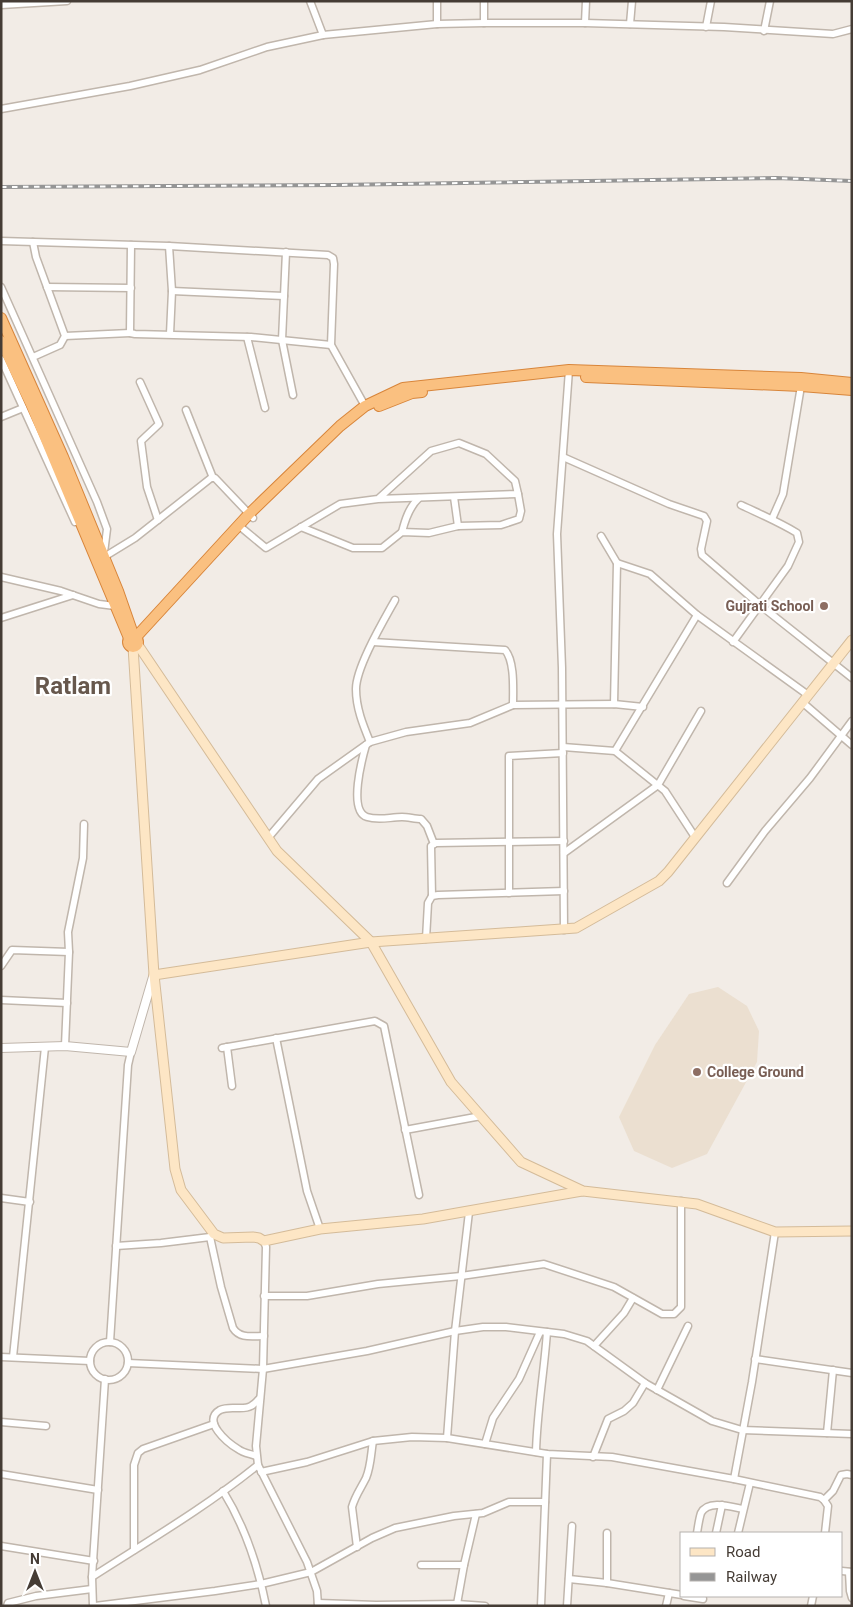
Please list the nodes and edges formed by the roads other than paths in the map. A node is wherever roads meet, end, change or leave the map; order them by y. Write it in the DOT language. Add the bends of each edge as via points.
graph roads {
  1 [pos="67,1"];
  2 [pos="310,1"];
  3 [pos="437,1"];
  4 [pos="484,1"];
  5 [pos="586,1"];
  6 [pos="632,1"];
  7 [pos="711,1"];
  8 [pos="770,1"];
  9 [pos="46,2"];
  10 [pos="5,3"];
  11 [pos="484,23"];
  12 [pos="585,23"];
  13 [pos="437,24"];
  14 [pos="630,24"];
  15 [pos="706,27"];
  16 [pos="852,29"];
  17 [pos="764,31"];
  18 [pos="323,35"];
  19 [pos="1,109"];
  20 [pos="1,240"];
  21 [pos="33,242"];
  22 [pos="130,245"];
  23 [pos="169,246"];
  24 [pos="286,252"];
  25 [pos="1,287"];
  26 [pos="47,287"];
  27 [pos="131,288"];
  28 [pos="172,291"];
  29 [pos="284,296"];
  30 [pos="1,318"];
  31 [pos="130,333"];
  32 [pos="170,334"];
  33 [pos="65,336"];
  34 [pos="247,337"];
  35 [pos="282,340"];
  36 [pos="1,342"];
  37 [pos="331,345"];
  38 [pos="33,357"];
  39 [pos="1,359"];
  40 [pos="569,373"];
  41 [pos="140,382"];
  42 [pos="852,383"];
  43 [pos="801,386"];
  44 [pos="852,390"];
  45 [pos="293,395"];
  46 [pos="365,406"];
  47 [pos="23,408"];
  48 [pos="265,408"];
  49 [pos="186,410"];
  50 [pos="1,417"];
  51 [pos="563,457"];
  52 [pos="213,478"];
  53 [pos="518,494"];
  54 [pos="454,497"];
  55 [pos="419,498"];
  56 [pos="378,499"];
  57 [pos="741,505"];
  58 [pos="251,516"];
  59 [pos="772,519"];
  60 [pos="158,520"];
  61 [pos="458,526"];
  62 [pos="301,527"];
  63 [pos="243,529"];
  64 [pos="402,532"];
  65 [pos="601,536"];
  66 [pos="100,557"];
  67 [pos="617,563"];
  68 [pos="1,577"];
  69 [pos="73,595"];
  70 [pos="395,600"];
  71 [pos="760,605"];
  72 [pos="114,606"];
  73 [pos="697,615"];
  74 [pos="1,618"];
  75 [pos="852,640"];
  76 [pos="135,641"];
  77 [pos="373,642"];
  78 [pos="734,642"];
  79 [pos="835,663"];
  80 [pos="852,678"];
  81 [pos="808,695"];
  82 [pos="802,702"];
  83 [pos="562,704"];
  84 [pos="614,704"];
  85 [pos="513,705"];
  86 [pos="643,707"];
  87 [pos="701,711"];
  88 [pos="852,721"];
  89 [pos="841,736"];
  90 [pos="368,743"];
  91 [pos="852,745"];
  92 [pos="563,750"];
  93 [pos="615,751"];
  94 [pos="658,785"];
  95 [pos="84,824"];
  96 [pos="695,837"];
  97 [pos="268,838"];
  98 [pos="564,841"];
  99 [pos="508,842"];
  100 [pos="434,844"];
  101 [pos="564,853"];
  102 [pos="727,883"];
  103 [pos="564,891"];
  104 [pos="509,893"];
  105 [pos="432,896"];
  106 [pos="564,930"];
  107 [pos="426,939"];
  108 [pos="371,942"];
  109 [pos="69,952"];
  110 [pos="1,966"];
  111 [pos="154,975"];
  112 [pos="1,1000"];
  113 [pos="67,1003"];
  114 [pos="276,1038"];
  115 [pos="65,1046"];
  116 [pos="46,1047"];
  117 [pos="1,1048"];
  118 [pos="132,1052"];
  119 [pos="232,1086"];
  120 [pos="480,1116"];
  121 [pos="405,1130"];
  122 [pos="583,1191"];
  123 [pos="419,1194"];
  124 [pos="1,1198"];
  125 [pos="681,1201"];
  126 [pos="30,1202"];
  127 [pos="469,1212"];
  128 [pos="320,1229"];
  129 [pos="852,1231"];
  130 [pos="775,1232"];
  131 [pos="212,1236"];
  132 [pos="264,1241"];
  133 [pos="116,1246"];
  134 [pos="461,1276"];
  135 [pos="264,1296"];
  136 [pos="633,1298"];
  137 [pos="688,1326"];
  138 [pos="455,1331"];
  139 [pos="543,1332"];
  140 [pos="264,1336"];
  141 [pos="110,1342"];
  142 [pos="594,1346"];
  143 [pos="1,1357"];
  144 [pos="13,1357"];
  145 [pos="755,1360"];
  146 [pos="90,1361"];
  147 [pos="128,1363"];
  148 [pos="263,1369"];
  149 [pos="833,1370"];
  150 [pos="852,1373"];
  151 [pos="105,1379"];
  152 [pos="645,1383"];
  153 [pos="657,1390"];
  154 [pos="260,1398"];
  155 [pos="1,1422"];
  156 [pos="214,1424"];
  157 [pos="46,1426"];
  158 [pos="742,1430"];
  159 [pos="827,1433"];
  160 [pos="852,1434"];
  161 [pos="447,1438"];
  162 [pos="372,1442"];
  163 [pos="485,1444"];
  164 [pos="536,1452"];
  165 [pos="547,1454"];
  166 [pos="256,1456"];
  167 [pos="593,1456"];
  168 [pos="258,1465"];
  169 [pos="261,1472"];
  170 [pos="1,1474"];
  171 [pos="852,1475"];
  172 [pos="734,1479"];
  173 [pos="750,1483"];
  174 [pos="98,1490"];
  175 [pos="223,1491"];
  176 [pos="824,1500"];
  177 [pos="545,1502"];
  178 [pos="722,1505"];
  179 [pos="743,1509"];
  180 [pos="476,1514"];
  181 [pos="572,1526"];
  182 [pos="697,1532"];
  183 [pos="716,1532"];
  184 [pos="738,1532"];
  185 [pos="825,1532"];
  186 [pos="607,1533"];
  187 [pos="1,1546"];
  188 [pos="357,1547"];
  189 [pos="134,1550"];
  190 [pos="94,1561"];
  191 [pos="421,1565"];
  192 [pos="464,1565"];
  193 [pos="311,1572"];
  194 [pos="851,1572"];
  195 [pos="92,1577"];
  196 [pos="569,1580"];
  197 [pos="607,1583"];
  198 [pos="262,1584"];
  199 [pos="92,1589"];
  200 [pos="669,1593"];
  201 [pos="680,1595"];
  202 [pos="688,1597"];
  203 [pos="852,1598"];
  204 [pos="703,1600"];
  205 [pos="318,1604"];
  206 [pos="457,1604"];
  207 [pos="414,1605"];
  208 [pos="8,1606"];
  209 [pos="94,1606"];
  210 [pos="266,1606"];
  211 [pos="485,1606"];
  212 [pos="541,1606"];
  213 [pos="567,1606"];
  214 [pos="666,1606"];
  1 -- 9 [label="street"];
  2 -- 18 [label="street"];
  3 -- 13 [label="street"];
  4 -- 11 [label="street"];
  5 -- 12 [label="street"];
  6 -- 14 [label="street"];
  7 -- 15 [label="street"];
  8 -- 17 [label="street"];
  9 -- 10 [label="street"];
  11 -- 12 [label="street"];
  11 -- 13 [label="street"];
  12 -- 14 [label="street"];
  13 -- 18 [label="street"];
  14 -- 15 [label="street"];
  15 -- 17 [label="street"];
  16 -- 17 [label="street" via="833,34"];
  18 -- 19 [label="street" via="268,47 200,70"];
  20 -- 21 [label="street"];
  21 -- 22 [label="street"];
  21 -- 26 [label="street"];
  22 -- 23 [label="street"];
  22 -- 27 [label="street"];
  23 -- 24 [label="street"];
  23 -- 28 [label="street"];
  24 -- 29 [label="street"];
  24 -- 37 [label="street" via="333,258"];
  25 -- 38 [label="street"];
  26 -- 27 [label="street"];
  26 -- 33 [label="street"];
  27 -- 31 [label="street"];
  28 -- 29 [label="street"];
  28 -- 32 [label="street"];
  29 -- 35 [label="street"];
  30 -- 66 [label="highway" via="63,457"];
  31 -- 32 [label="street"];
  31 -- 33 [label="street"];
  32 -- 34 [label="street"];
  33 -- 38 [label="street" via="60,345"];
  34 -- 35 [label="street"];
  34 -- 48 [label="street"];
  35 -- 37 [label="street"];
  35 -- 45 [label="street"];
  36 -- 66 [label="highway"];
  37 -- 46 [label="street"];
  38 -- 66 [label="street" via="107,529"];
  39 -- 47 [label="street"];
  40 -- 42 [label="highway" via="801,378"];
  40 -- 43 [label="highway"];
  40 -- 46 [label="highway" via="403,388"];
  40 -- 51 [label="street"];
  40 -- 58 [label="highway" via="412,393 369,410"];
  41 -- 60 [label="street" via="159,424 141,441 147,487"];
  43 -- 44 [label="highway"];
  43 -- 59 [label="street" via="783,494"];
  46 -- 58 [label="highway" via="340,426"];
  47 -- 50 [label="street"];
  47 -- 66 [label="street" via="79,530"];
  49 -- 52 [label="street"];
  51 -- 71 [label="street" via="704,516 707,521 702,555"];
  51 -- 83 [label="street" via="557,534"];
  52 -- 58 [label="street"];
  52 -- 60 [label="street"];
  53 -- 54 [label="street"];
  53 -- 56 [label="street" via="515,481 486,454 459,444 432,451"];
  53 -- 61 [label="street" via="519,519 501,525"];
  54 -- 55 [label="street"];
  54 -- 61 [label="street"];
  55 -- 56 [label="street"];
  55 -- 64 [label="street" via="407,515"];
  56 -- 62 [label="street" via="340,504"];
  57 -- 59 [label="street"];
  58 -- 63 [label="highway"];
  58 -- 76 [label="highway"];
  59 -- 71 [label="street" via="797,533 799,542 788,566"];
  60 -- 66 [label="street" via="135,538"];
  61 -- 64 [label="street" via="429,533"];
  62 -- 63 [label="street" via="266,548"];
  62 -- 64 [label="street" via="353,548 382,548"];
  63 -- 76 [label="highway"];
  65 -- 67 [label="street"];
  66 -- 72 [label="highway"];
  66 -- 76 [label="highway" via="127,614"];
  67 -- 73 [label="street" via="650,574"];
  67 -- 84 [label="street"];
  68 -- 69 [label="street"];
  69 -- 72 [label="street"];
  69 -- 74 [label="street"];
  70 -- 77 [label="street"];
  71 -- 78 [label="street"];
  71 -- 79 [label="street"];
  72 -- 76 [label="highway"];
  73 -- 78 [label="street"];
  73 -- 86 [label="street"];
  75 -- 79 [label="main road"];
  76 -- 97 [label="main road"];
  76 -- 111 [label="main road"];
  77 -- 85 [label="street" via="506,650 511,663"];
  77 -- 90 [label="street" via="356,686"];
  78 -- 81 [label="street"];
  79 -- 80 [label="street"];
  79 -- 81 [label="main road"];
  81 -- 82 [label="main road"];
  82 -- 89 [label="street"];
  82 -- 96 [label="main road"];
  83 -- 84 [label="street"];
  83 -- 85 [label="street"];
  83 -- 92 [label="street"];
  84 -- 86 [label="street"];
  85 -- 90 [label="street" via="470,723 406,732"];
  86 -- 93 [label="street"];
  87 -- 94 [label="street"];
  88 -- 89 [label="street"];
  89 -- 91 [label="street"];
  89 -- 102 [label="street"];
  90 -- 97 [label="street" via="318,779"];
  90 -- 100 [label="street" via="357,785 360,812 365,817 380,820 421,819"];
  92 -- 93 [label="street"];
  92 -- 98 [label="street"];
  92 -- 99 [label="street" via="509,756"];
  93 -- 94 [label="street"];
  94 -- 96 [label="street"];
  94 -- 101 [label="street"];
  95 -- 109 [label="street" via="83,858 68,932"];
  96 -- 106 [label="main road" via="659,881 576,928"];
  97 -- 108 [label="main road" via="277,851"];
  98 -- 99 [label="street"];
  98 -- 101 [label="street"];
  99 -- 100 [label="street"];
  99 -- 104 [label="street"];
  100 -- 105 [label="street" via="430,855"];
  101 -- 103 [label="street"];
  103 -- 104 [label="street"];
  103 -- 106 [label="street"];
  104 -- 105 [label="street"];
  105 -- 107 [label="street" via="428,903"];
  106 -- 107 [label="main road"];
  107 -- 108 [label="main road"];
  108 -- 111 [label="main road"];
  108 -- 120 [label="main road" via="450,1082"];
  109 -- 110 [label="street" via="12,950"];
  109 -- 113 [label="street"];
  111 -- 118 [label="street"];
  111 -- 131 [label="main road" via="175,1169 181,1190"];
  112 -- 113 [label="street"];
  113 -- 115 [label="street"];
  114 -- 119 [label="street" via="224,1047"];
  114 -- 121 [label="street" via="380,1022 384,1026"];
  114 -- 128 [label="street" via="307,1191"];
  115 -- 116 [label="street"];
  115 -- 118 [label="street"];
  116 -- 117 [label="street"];
  116 -- 126 [label="street"];
  118 -- 133 [label="street" via="128,1065"];
  120 -- 121 [label="street"];
  120 -- 122 [label="main road" via="521,1162"];
  121 -- 123 [label="street"];
  122 -- 125 [label="main road"];
  122 -- 127 [label="main road"];
  124 -- 126 [label="street"];
  125 -- 130 [label="main road"];
  125 -- 136 [label="street" via="681,1307 674,1314 662,1314"];
  126 -- 144 [label="street"];
  127 -- 128 [label="main road"];
  127 -- 134 [label="street"];
  128 -- 132 [label="main road"];
  129 -- 130 [label="main road"];
  130 -- 145 [label="street"];
  131 -- 132 [label="main road" via="259,1238"];
  131 -- 133 [label="street"];
  131 -- 140 [label="street" via="221,1287 233,1328 239,1335"];
  132 -- 135 [label="street"];
  133 -- 141 [label="street"];
  134 -- 135 [label="street" via="378,1284 307,1296"];
  134 -- 136 [label="street" via="549,1265 614,1287"];
  134 -- 138 [label="street"];
  135 -- 140 [label="street"];
  136 -- 142 [label="street"];
  137 -- 153 [label="street"];
  138 -- 139 [label="street" via="506,1327"];
  138 -- 148 [label="street"];
  138 -- 161 [label="street"];
  139 -- 142 [label="street" via="575,1336"];
  139 -- 163 [label="street" via="519,1379 493,1418"];
  139 -- 164 [label="street" via="544,1372"];
  140 -- 148 [label="street"];
  141 -- 146 [label="street" via="98,1345"];
  141 -- 147 [label="street" via="126,1351"];
  142 -- 152 [label="street"];
  143 -- 144 [label="street"];
  144 -- 146 [label="street"];
  145 -- 149 [label="street"];
  145 -- 158 [label="street"];
  146 -- 151 [label="street" via="95,1373"];
  147 -- 148 [label="street"];
  147 -- 151 [label="street" via="117,1378"];
  148 -- 154 [label="street"];
  149 -- 150 [label="street"];
  149 -- 159 [label="street"];
  151 -- 174 [label="street"];
  152 -- 153 [label="street"];
  152 -- 167 [label="street" via="629,1408 608,1419"];
  153 -- 158 [label="street" via="712,1421"];
  154 -- 156 [label="street" via="250,1407 220,1411"];
  154 -- 166 [label="street"];
  155 -- 157 [label="street"];
  156 -- 166 [label="street" via="239,1450"];
  156 -- 189 [label="street" via="138,1453 134,1465"];
  158 -- 159 [label="street"];
  158 -- 172 [label="street"];
  159 -- 160 [label="street"];
  161 -- 162 [label="street" via="412,1437"];
  161 -- 163 [label="street"];
  162 -- 169 [label="street"];
  162 -- 188 [label="street" via="371,1460 352,1507"];
  163 -- 164 [label="street"];
  164 -- 165 [label="street"];
  165 -- 167 [label="street"];
  165 -- 177 [label="street"];
  166 -- 168 [label="street"];
  167 -- 172 [label="street"];
  168 -- 169 [label="street"];
  168 -- 175 [label="street"];
  169 -- 193 [label="street"];
  170 -- 174 [label="street"];
  171 -- 176 [label="street" via="841,1475"];
  172 -- 173 [label="street"];
  173 -- 176 [label="street"];
  173 -- 179 [label="street"];
  174 -- 190 [label="street"];
  175 -- 189 [label="street"];
  175 -- 198 [label="street" via="239,1521"];
  176 -- 185 [label="street" via="828,1506"];
  177 -- 180 [label="street" via="509,1502"];
  177 -- 212 [label="street"];
  178 -- 179 [label="street"];
  178 -- 182 [label="street" via="703,1510"];
  178 -- 183 [label="street"];
  179 -- 184 [label="street"];
  180 -- 188 [label="street" via="395,1528"];
  180 -- 192 [label="street"];
  181 -- 196 [label="street"];
  186 -- 197 [label="street"];
  187 -- 190 [label="street"];
  188 -- 193 [label="street"];
  189 -- 195 [label="street"];
  190 -- 195 [label="street"];
  191 -- 192 [label="street"];
  192 -- 206 [label="street"];
  193 -- 198 [label="street"];
  193 -- 205 [label="street"];
  194 -- 203 [label="street"];
  195 -- 199 [label="street"];
  196 -- 197 [label="street"];
  196 -- 213 [label="street"];
  197 -- 200 [label="street"];
  198 -- 209 [label="street"];
  198 -- 210 [label="street"];
  199 -- 208 [label="street" via="36,1596 8,1603"];
  199 -- 209 [label="street"];
  200 -- 201 [label="street"];
  200 -- 214 [label="street"];
  202 -- 204 [label="street"];
  205 -- 207 [label="street"];
  206 -- 207 [label="street"];
  206 -- 211 [label="street"];
}
